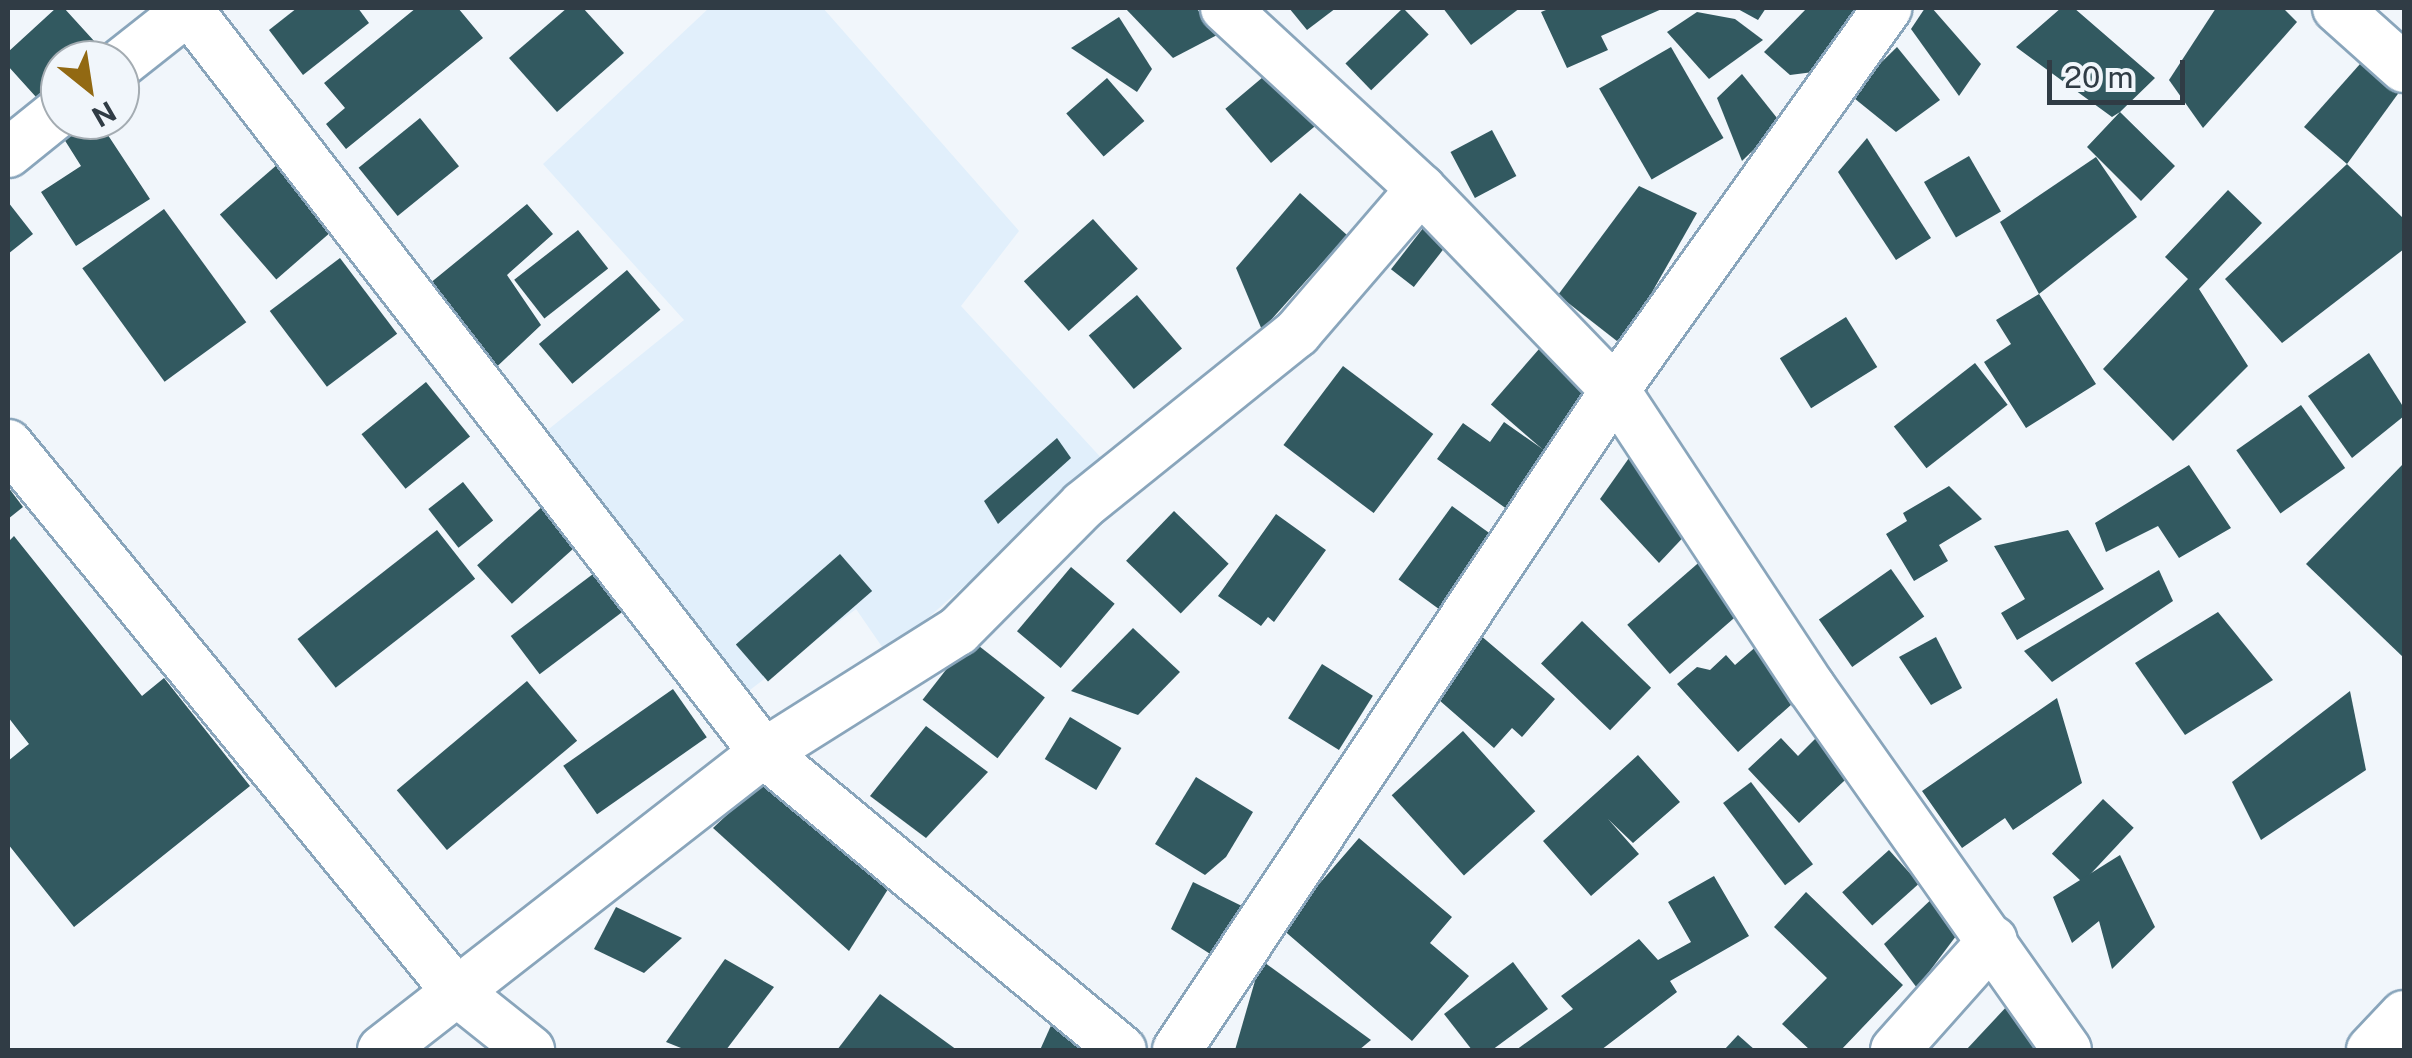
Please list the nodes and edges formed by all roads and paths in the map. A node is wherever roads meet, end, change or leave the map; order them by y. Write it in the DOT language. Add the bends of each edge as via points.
graph roads {
  1 [pos="189,8"];
  2 [pos="1225,8"];
  3 [pos="1887,8"];
  4 [pos="2337,8"];
  5 [pos="140,48"];
  6 [pos="2404,68"];
  7 [pos="40,128"];
  8 [pos="8,153"];
  9 [pos="1422,188"];
  10 [pos="1615,390"];
  11 [pos="8,444"];
  12 [pos="764,753"];
  13 [pos="1993,940"];
  14 [pos="456,991"];
  15 [pos="2404,1015"];
  16 [pos="382,1050"];
  17 [pos="530,1050"];
  18 [pos="1122,1050"];
  19 [pos="1177,1050"];
  20 [pos="1896,1050"];
  21 [pos="2067,1050"];
  22 [pos="2371,1050"];
  1 -- 5 [label="street"];
  1 -- 12 [label="street"];
  2 -- 9 [label="street"];
  3 -- 10 [label="street"];
  4 -- 6 [label="street"];
  7 -- 8 [label="street"];
  9 -- 10 [label="street"];
  9 -- 12 [label="street" via="1297,333 1083,504 958,631"];
  10 -- 13 [label="street" via="1811,687"];
  10 -- 19 [label="street"];
  11 -- 14 [label="street"];
  12 -- 14 [label="street"];
  12 -- 18 [label="street"];
  13 -- 20 [label="street"];
  13 -- 21 [label="street"];
  14 -- 16 [label="street"];
  14 -- 17 [label="street"];
  15 -- 22 [label="street"];
}
